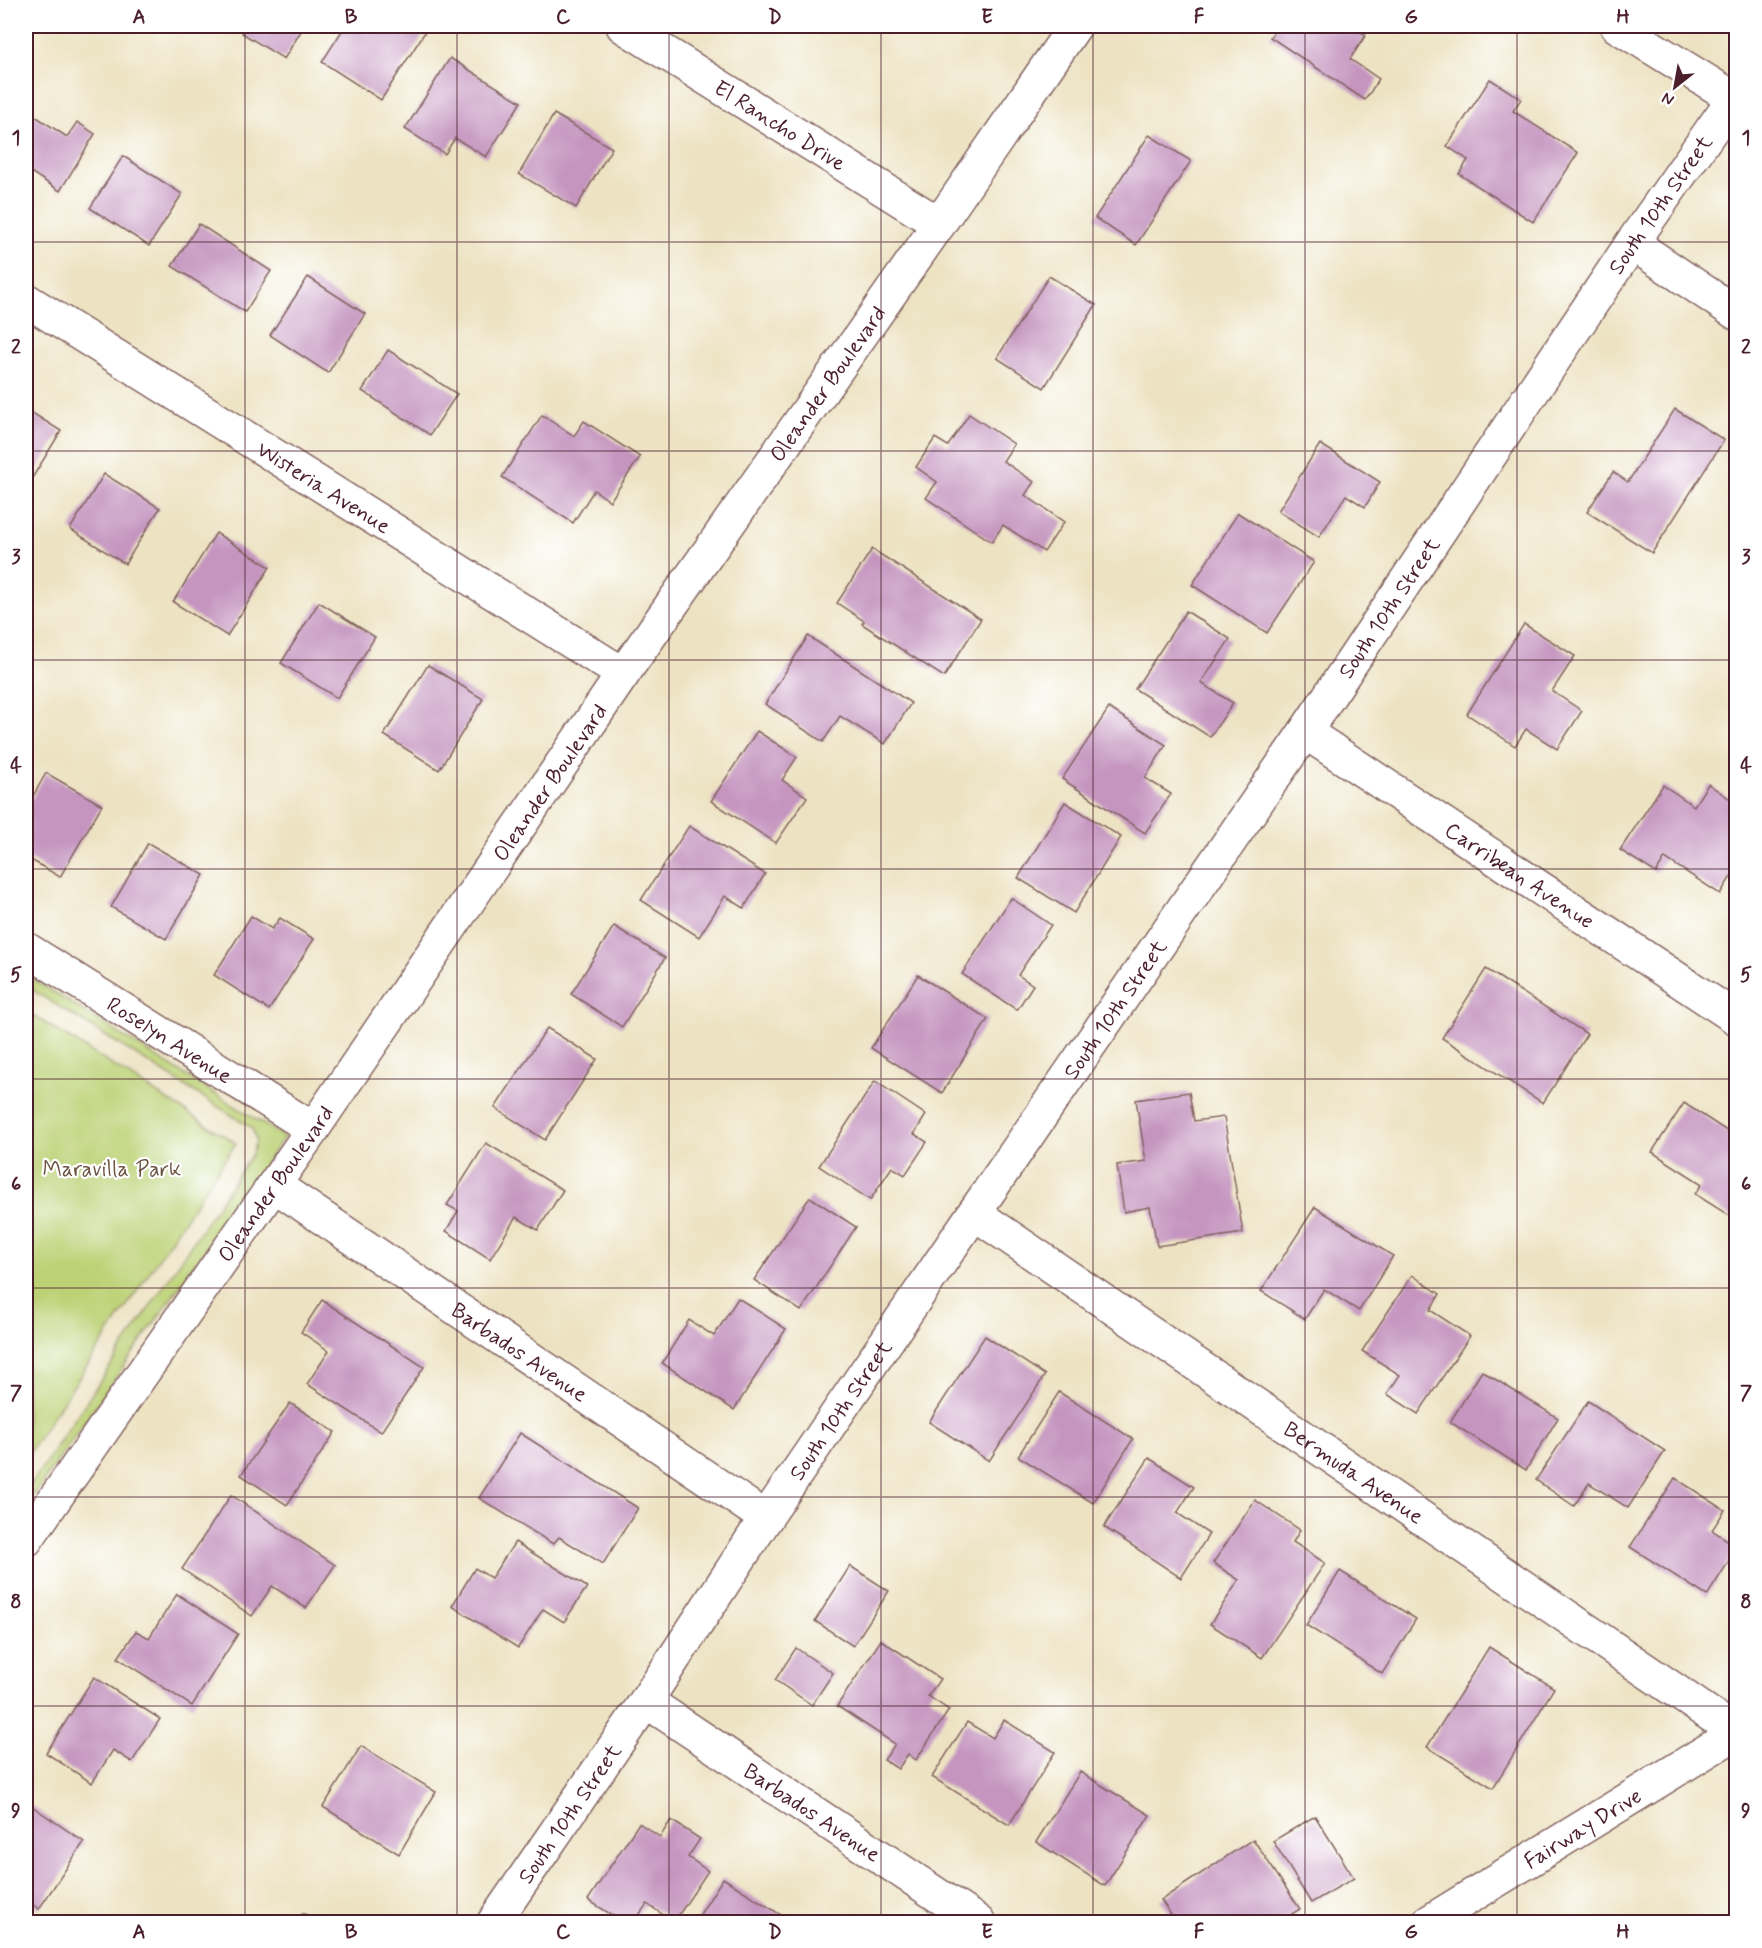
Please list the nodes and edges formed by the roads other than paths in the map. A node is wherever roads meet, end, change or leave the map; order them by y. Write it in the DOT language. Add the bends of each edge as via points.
graph roads {
  1 [pos="623,26"];
  2 [pos="1075,26"];
  3 [pos="1617,26"];
  4 [pos="1736,97"];
  5 [pos="939,224"];
  6 [pos="1632,243"];
  7 [pos="26,300"];
  8 [pos="1737,313"];
  9 [pos="623,674"];
  10 [pos="1305,732"];
  11 [pos="26,949"];
  12 [pos="1737,1018"];
  13 [pos="313,1129"];
  14 [pos="274,1185"];
  15 [pos="974,1213"];
  16 [pos="766,1518"];
  17 [pos="26,1540"];
  18 [pos="646,1701"];
  19 [pos="1737,1732"];
  20 [pos="494,1923"];
  21 [pos="978,1923"];
  22 [pos="1429,1923"];
  1 -- 5 [label="street, El Rancho Drive"];
  2 -- 5 [label="street, Oleander Boulevard"];
  3 -- 4 [label="street"];
  4 -- 6 [label="street, South 10th Street"];
  5 -- 9 [label="street, Oleander Boulevard"];
  6 -- 8 [label="street"];
  6 -- 10 [label="street, South 10th Street"];
  7 -- 9 [label="street, Wisteria Avenue"];
  9 -- 13 [label="street, Oleander Boulevard"];
  10 -- 12 [label="street, Carribean Avenue"];
  10 -- 15 [label="street, South 10th Street"];
  11 -- 13 [label="street, Roselyn Avenue"];
  13 -- 14 [label="street, Oleander Boulevard"];
  14 -- 16 [label="street, Barbados Avenue"];
  14 -- 17 [label="street, Oleander Boulevard"];
  15 -- 16 [label="street, South 10th Street"];
  15 -- 19 [label="street, Bermuda Avenue"];
  16 -- 18 [label="street, South 10th Street"];
  18 -- 20 [label="street, South 10th Street"];
  18 -- 21 [label="street, Barbados Avenue"];
  19 -- 22 [label="street, Fairway Drive"];
}
